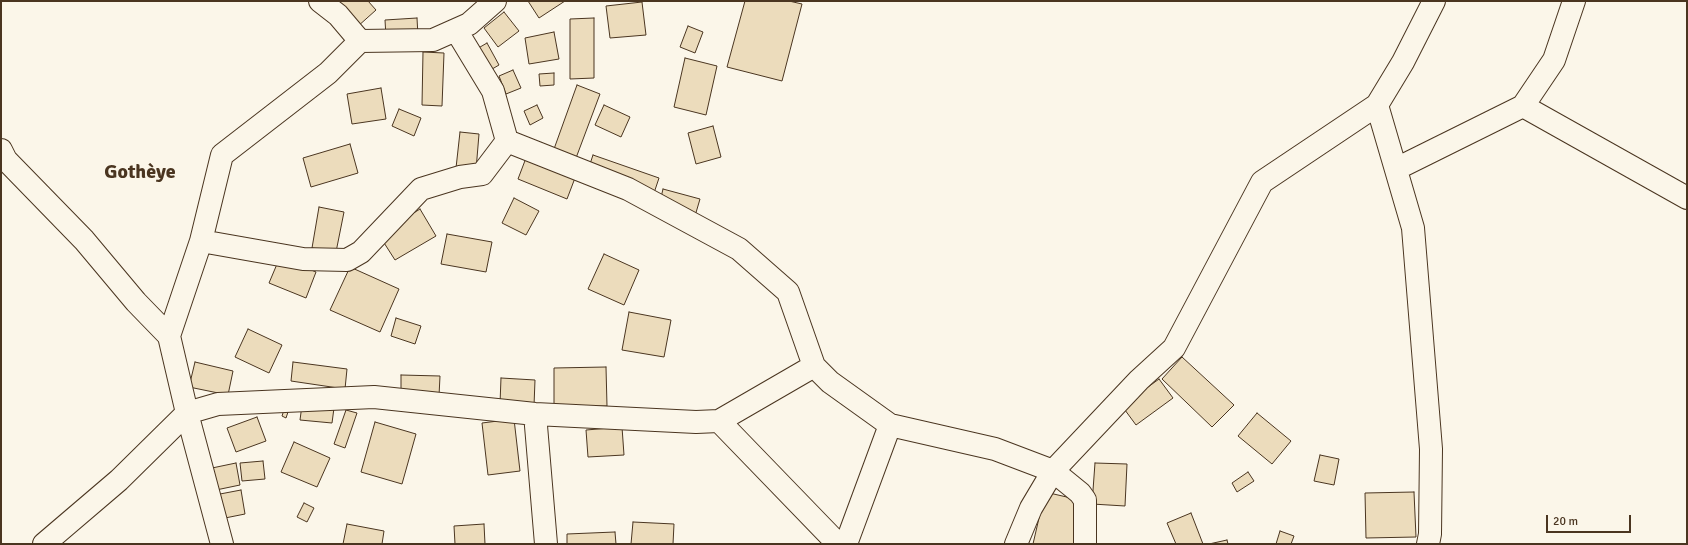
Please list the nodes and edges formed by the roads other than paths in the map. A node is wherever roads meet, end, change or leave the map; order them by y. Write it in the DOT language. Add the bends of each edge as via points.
graph roads {
  1 [pos="320,1"];
  2 [pos="496,1"];
  3 [pos="1434,1"];
  4 [pos="1574,1"];
  5 [pos="456,30"];
  6 [pos="360,41"];
  7 [pos="1377,105"];
  8 [pos="1523,106"];
  9 [pos="507,141"];
  10 [pos="1,150"];
  11 [pos="1396,169"];
  12 [pos="1687,198"];
  13 [pos="202,241"];
  14 [pos="169,336"];
  15 [pos="814,366"];
  16 [pos="186,413"];
  17 [pos="535,414"];
  18 [pos="719,422"];
  19 [pos="890,425"];
  20 [pos="1052,471"];
  21 [pos="44,544"];
  22 [pos="222,544"];
  23 [pos="546,544"];
  24 [pos="838,544"];
  25 [pos="846,544"];
  26 [pos="1016,544"];
  27 [pos="1084,544"];
  28 [pos="1428,544"];
  1 -- 6 [label="street" via="338,15"];
  2 -- 5 [label="street" via="469,24"];
  3 -- 7 [label="street" via="1403,62"];
  4 -- 8 [label="street" via="1554,60"];
  5 -- 6 [label="street" via="433,40"];
  5 -- 9 [label="street" via="493,91"];
  6 -- 13 [label="street" via="328,73 222,155"];
  7 -- 11 [label="street"];
  7 -- 20 [label="street" via="1262,182 1174,348 1139,380"];
  8 -- 11 [label="street"];
  8 -- 12 [label="street"];
  9 -- 13 [label="street" via="482,174 460,177 421,189 361,252 347,260 303,259"];
  9 -- 15 [label="street" via="628,189 739,250 788,292"];
  10 -- 14 [label="street" via="6,160 84,240 136,302"];
  11 -- 28 [label="street" via="1413,228 1431,449"];
  13 -- 14 [label="street"];
  14 -- 16 [label="street"];
  15 -- 18 [label="street"];
  15 -- 19 [label="street" via="830,382"];
  16 -- 17 [label="street" via="218,404 374,397"];
  16 -- 21 [label="street" via="119,480"];
  16 -- 22 [label="street"];
  17 -- 18 [label="street"];
  17 -- 23 [label="street"];
  18 -- 24 [label="street"];
  19 -- 20 [label="street" via="995,450"];
  19 -- 25 [label="street"];
  20 -- 26 [label="street" via="1030,508"];
  20 -- 27 [label="street" via="1085,500"];
}
